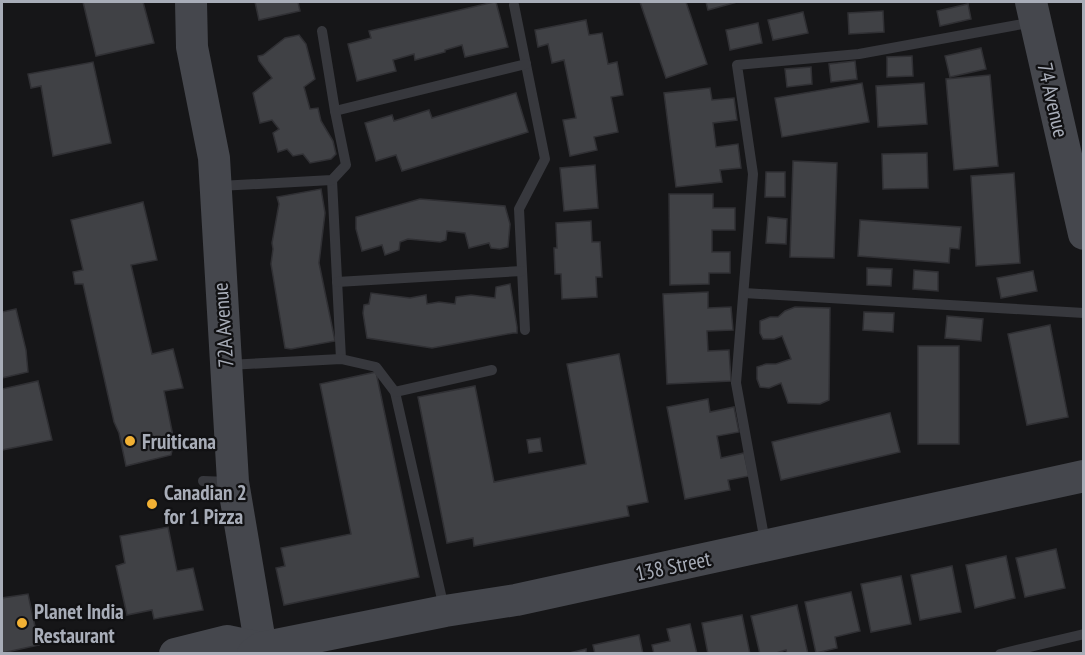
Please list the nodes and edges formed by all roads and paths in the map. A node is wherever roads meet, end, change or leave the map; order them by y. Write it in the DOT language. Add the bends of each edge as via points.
graph roads {
  1 [pos="191,2"];
  2 [pos="514,5"];
  3 [pos="1033,12"];
  4 [pos="322,31"];
  5 [pos="526,64"];
  6 [pos="335,111"];
  7 [pos="332,180"];
  8 [pos="215,186"];
  9 [pos="1081,215"];
  10 [pos="522,272"];
  11 [pos="337,282"];
  12 [pos="744,293"];
  13 [pos="1083,313"];
  14 [pos="525,330"];
  15 [pos="341,359"];
  16 [pos="226,365"];
  17 [pos="492,370"];
  18 [pos="395,392"];
  19 [pos="1083,476"];
  20 [pos="766,545"];
  21 [pos="445,611"];
  22 [pos="1083,634"];
  23 [pos="257,651"];
  24 [pos="175,654"];
  25 [pos="1000,654"];
  1 -- 8 [label="main road, 72A Avenue" via="192,47 214,158"];
  2 -- 5 [label="lane"];
  3 -- 9 [label="main road, 74 Avenue"];
  3 -- 12 [label="lane" via="859,54 737,65 753,174"];
  4 -- 6 [label="lane"];
  5 -- 6 [label="lane"];
  5 -- 10 [label="lane" via="545,159 519,209"];
  6 -- 7 [label="lane" via="346,165"];
  7 -- 8 [label="lane"];
  7 -- 11 [label="lane"];
  8 -- 16 [label="main road, 72A Avenue"];
  10 -- 11 [label="lane"];
  10 -- 14 [label="lane"];
  11 -- 15 [label="lane"];
  12 -- 13 [label="lane"];
  12 -- 20 [label="lane" via="736,383"];
  15 -- 16 [label="lane"];
  15 -- 18 [label="lane" via="376,367"];
  16 -- 23 [label="main road, 72A Avenue" via="218,482"];
  17 -- 18 [label="lane"];
  18 -- 21 [label="lane"];
  19 -- 20 [label="main road, 138 Street"];
  20 -- 21 [label="main road, 138 Street" via="516,600"];
  21 -- 23 [label="main road, 138 Street"];
  22 -- 25 [label="lane"];
  23 -- 24 [label="main road, 138 Street" via="227,641"];
}
